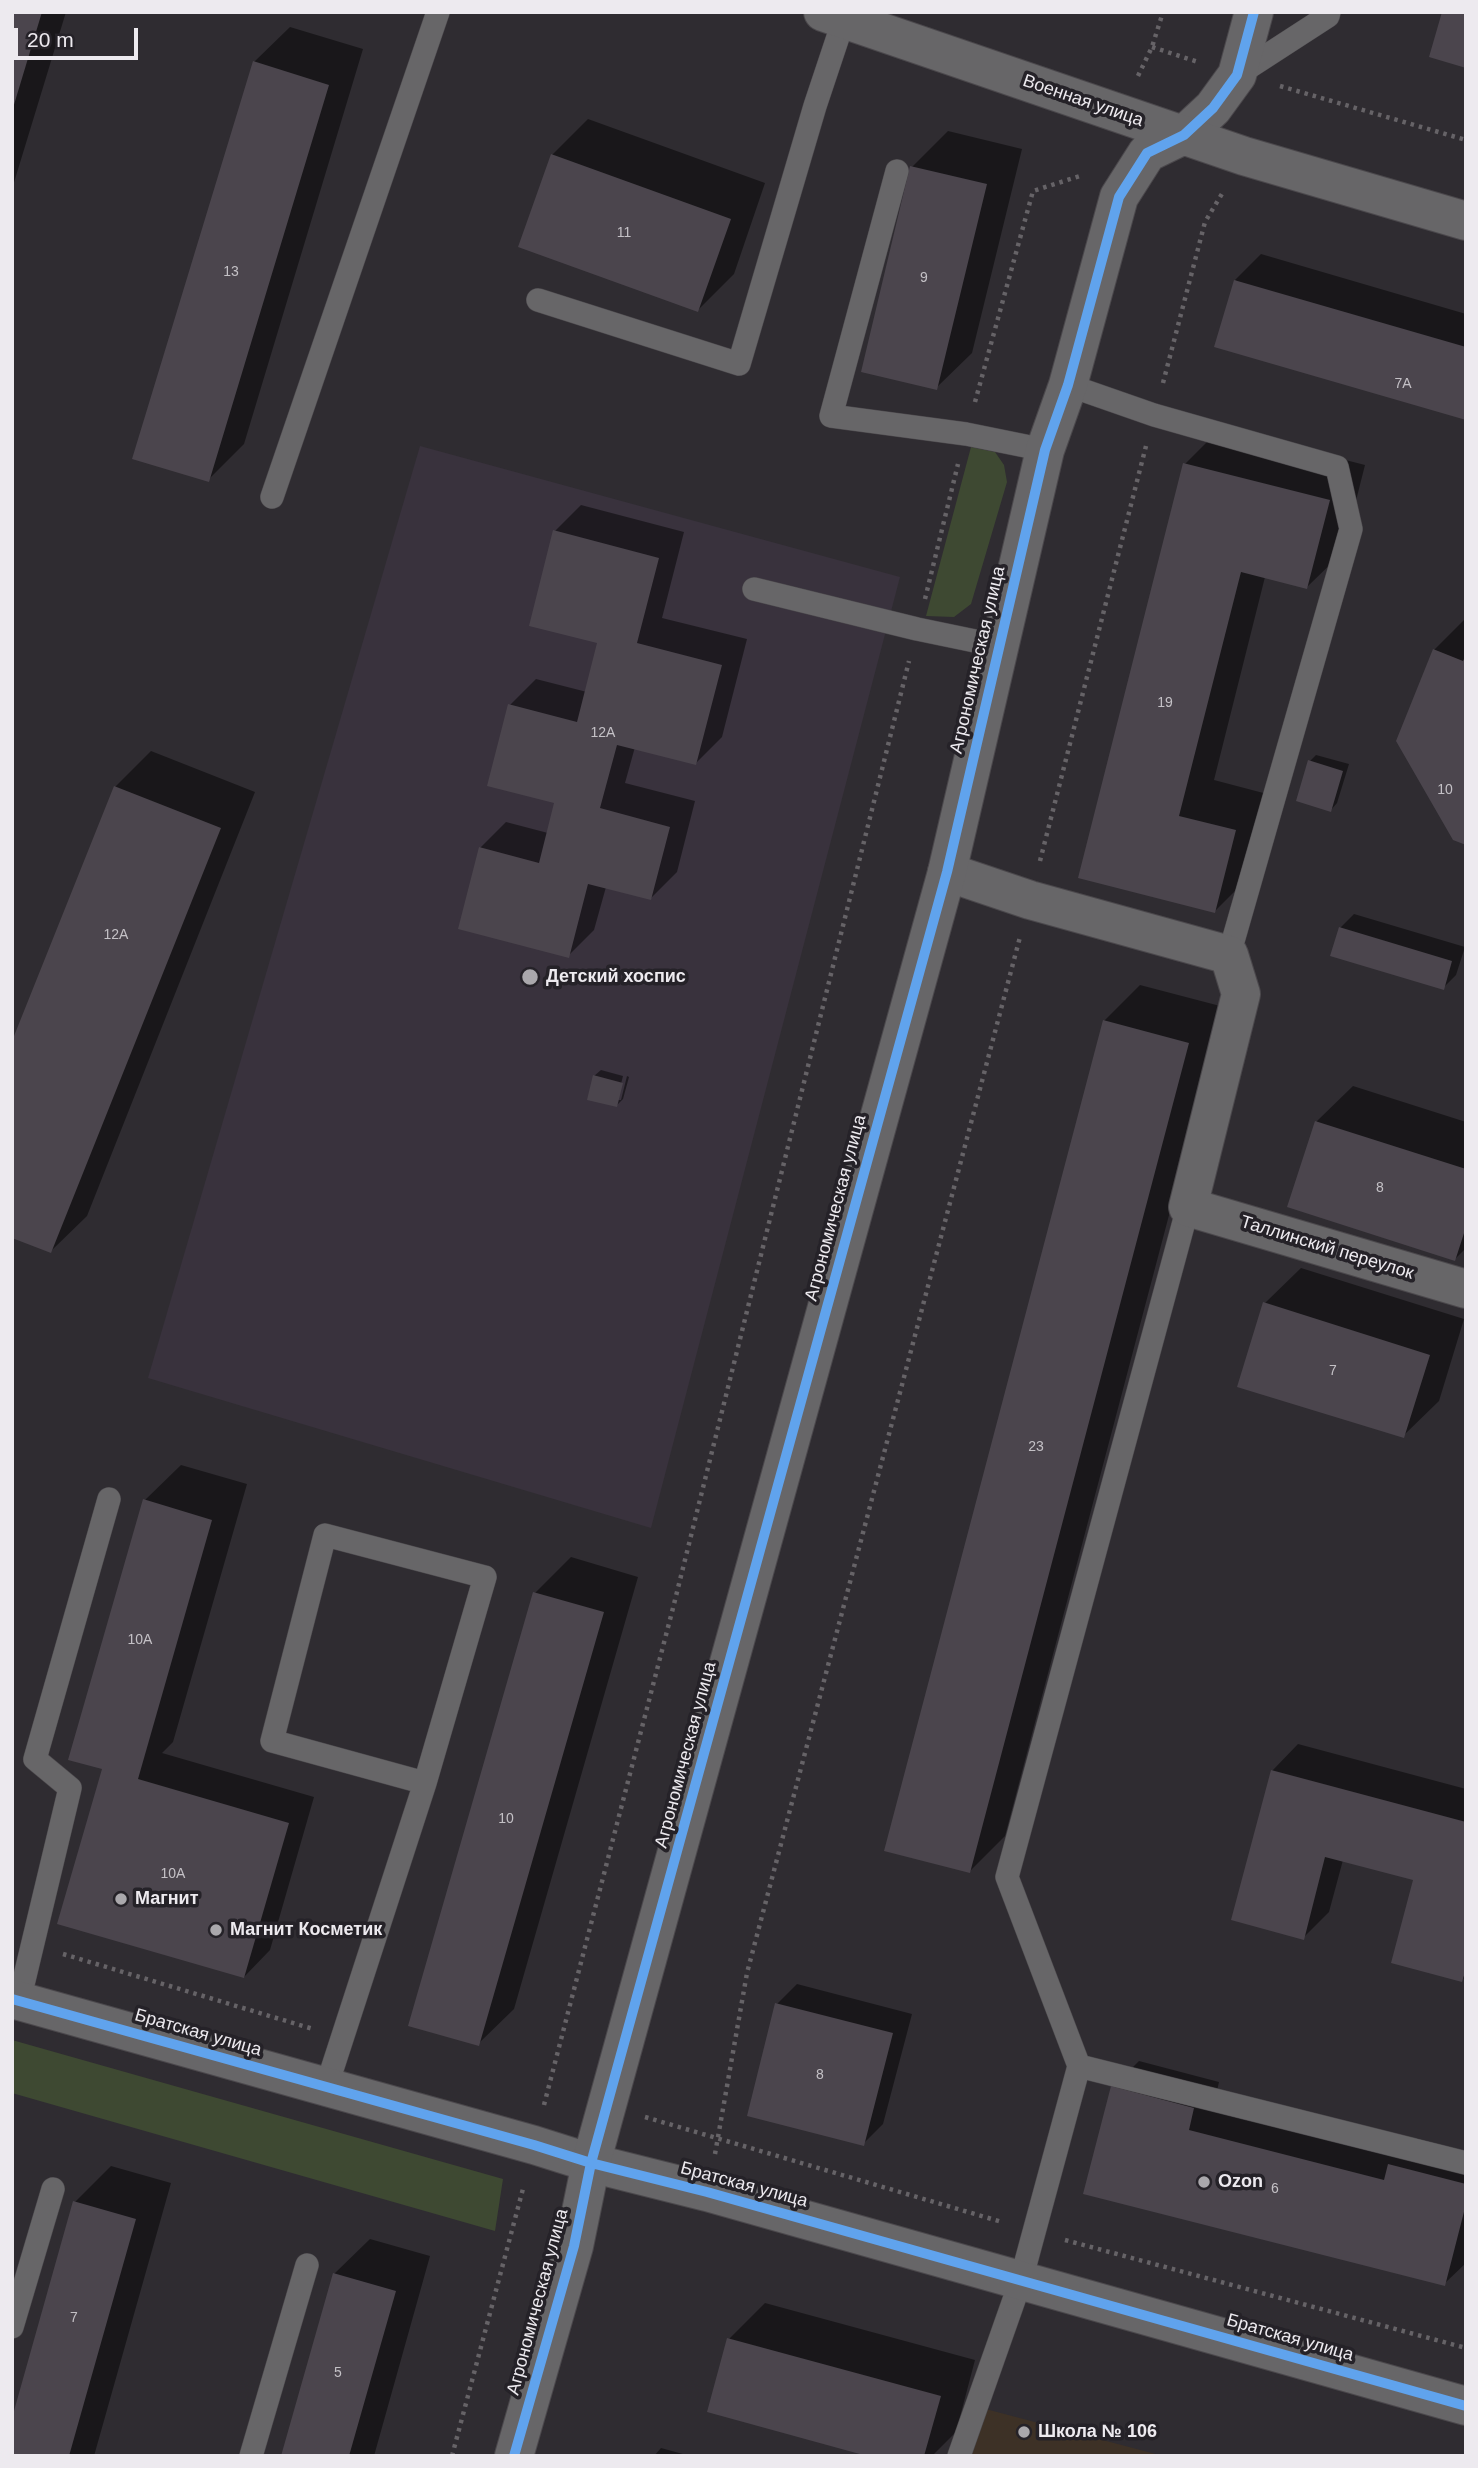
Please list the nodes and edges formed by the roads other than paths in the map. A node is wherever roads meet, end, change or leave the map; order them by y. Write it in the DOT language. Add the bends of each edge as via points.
graph roads {
  1 [pos="438,12"];
  2 [pos="1254,12"];
  3 [pos="1329,12"];
  4 [pos="833,16"];
  5 [pos="1237,75"];
  6 [pos="1184,135"];
  7 [pos="897,171"];
  8 [pos="1466,220"];
  9 [pos="538,300"];
  10 [pos="1068,385"];
  11 [pos="1045,450"];
  12 [pos="272,497"];
  13 [pos="754,589"];
  14 [pos="999,646"];
  15 [pos="947,872"];
  16 [pos="1228,954"];
  17 [pos="1188,1207"];
  18 [pos="1466,1289"];
  19 [pos="109,1499"];
  20 [pos="425,1783"];
  21 [pos="16,2000"];
  22 [pos="1079,2066"];
  23 [pos="326,2088"];
  24 [pos="591,2163"];
  25 [pos="1466,2163"];
  26 [pos="53,2189"];
  27 [pos="307,2266"];
  28 [pos="1021,2280"];
  29 [pos="12,2327"];
  30 [pos="1466,2406"];
  31 [pos="251,2456"];
  32 [pos="514,2456"];
  33 [pos="959,2456"];
  1 -- 12 [label="lane"];
  2 -- 5 [label="street, Агрономическая улица"];
  3 -- 5 [label="lane"];
  4 -- 6 [label="street, Военная улица"];
  4 -- 9 [label="lane" via="815,106 738,364"];
  5 -- 6 [label="street, Агрономическая улица" via="1213,108"];
  6 -- 8 [label="street, Военная улица"];
  6 -- 10 [label="street, Агрономическая улица" via="1147,153 1119,197"];
  7 -- 11 [label="lane" via="831,415"];
  10 -- 11 [label="street, Агрономическая улица"];
  10 -- 16 [label="lane" via="1154,415 1337,467 1351,529"];
  11 -- 14 [label="street, Агрономическая улица"];
  13 -- 14 [label="lane"];
  14 -- 15 [label="street, Агрономическая улица"];
  15 -- 16 [label="street" via="1030,900"];
  15 -- 24 [label="street, Агрономическая улица"];
  16 -- 17 [label="street" via="1241,994"];
  17 -- 18 [label="street, Таллинский переулок"];
  17 -- 22 [label="lane" via="1007,1877"];
  19 -- 21 [label="lane" via="35,1759 70,1787"];
  20 -- 20 [label="lane" via="485,1577 325,1535 272,1741"];
  20 -- 23 [label="lane"];
  21 -- 23 [label="street, Братская улица"];
  22 -- 25 [label="lane"];
  22 -- 28 [label="lane"];
  23 -- 24 [label="street, Братская улица"];
  24 -- 28 [label="street, Братская улица"];
  24 -- 32 [label="street, Агрономическая улица" via="574,2246"];
  26 -- 29 [label="lane"];
  27 -- 31 [label="lane"];
  28 -- 30 [label="street, Братская улица"];
  28 -- 33 [label="lane"];
}
